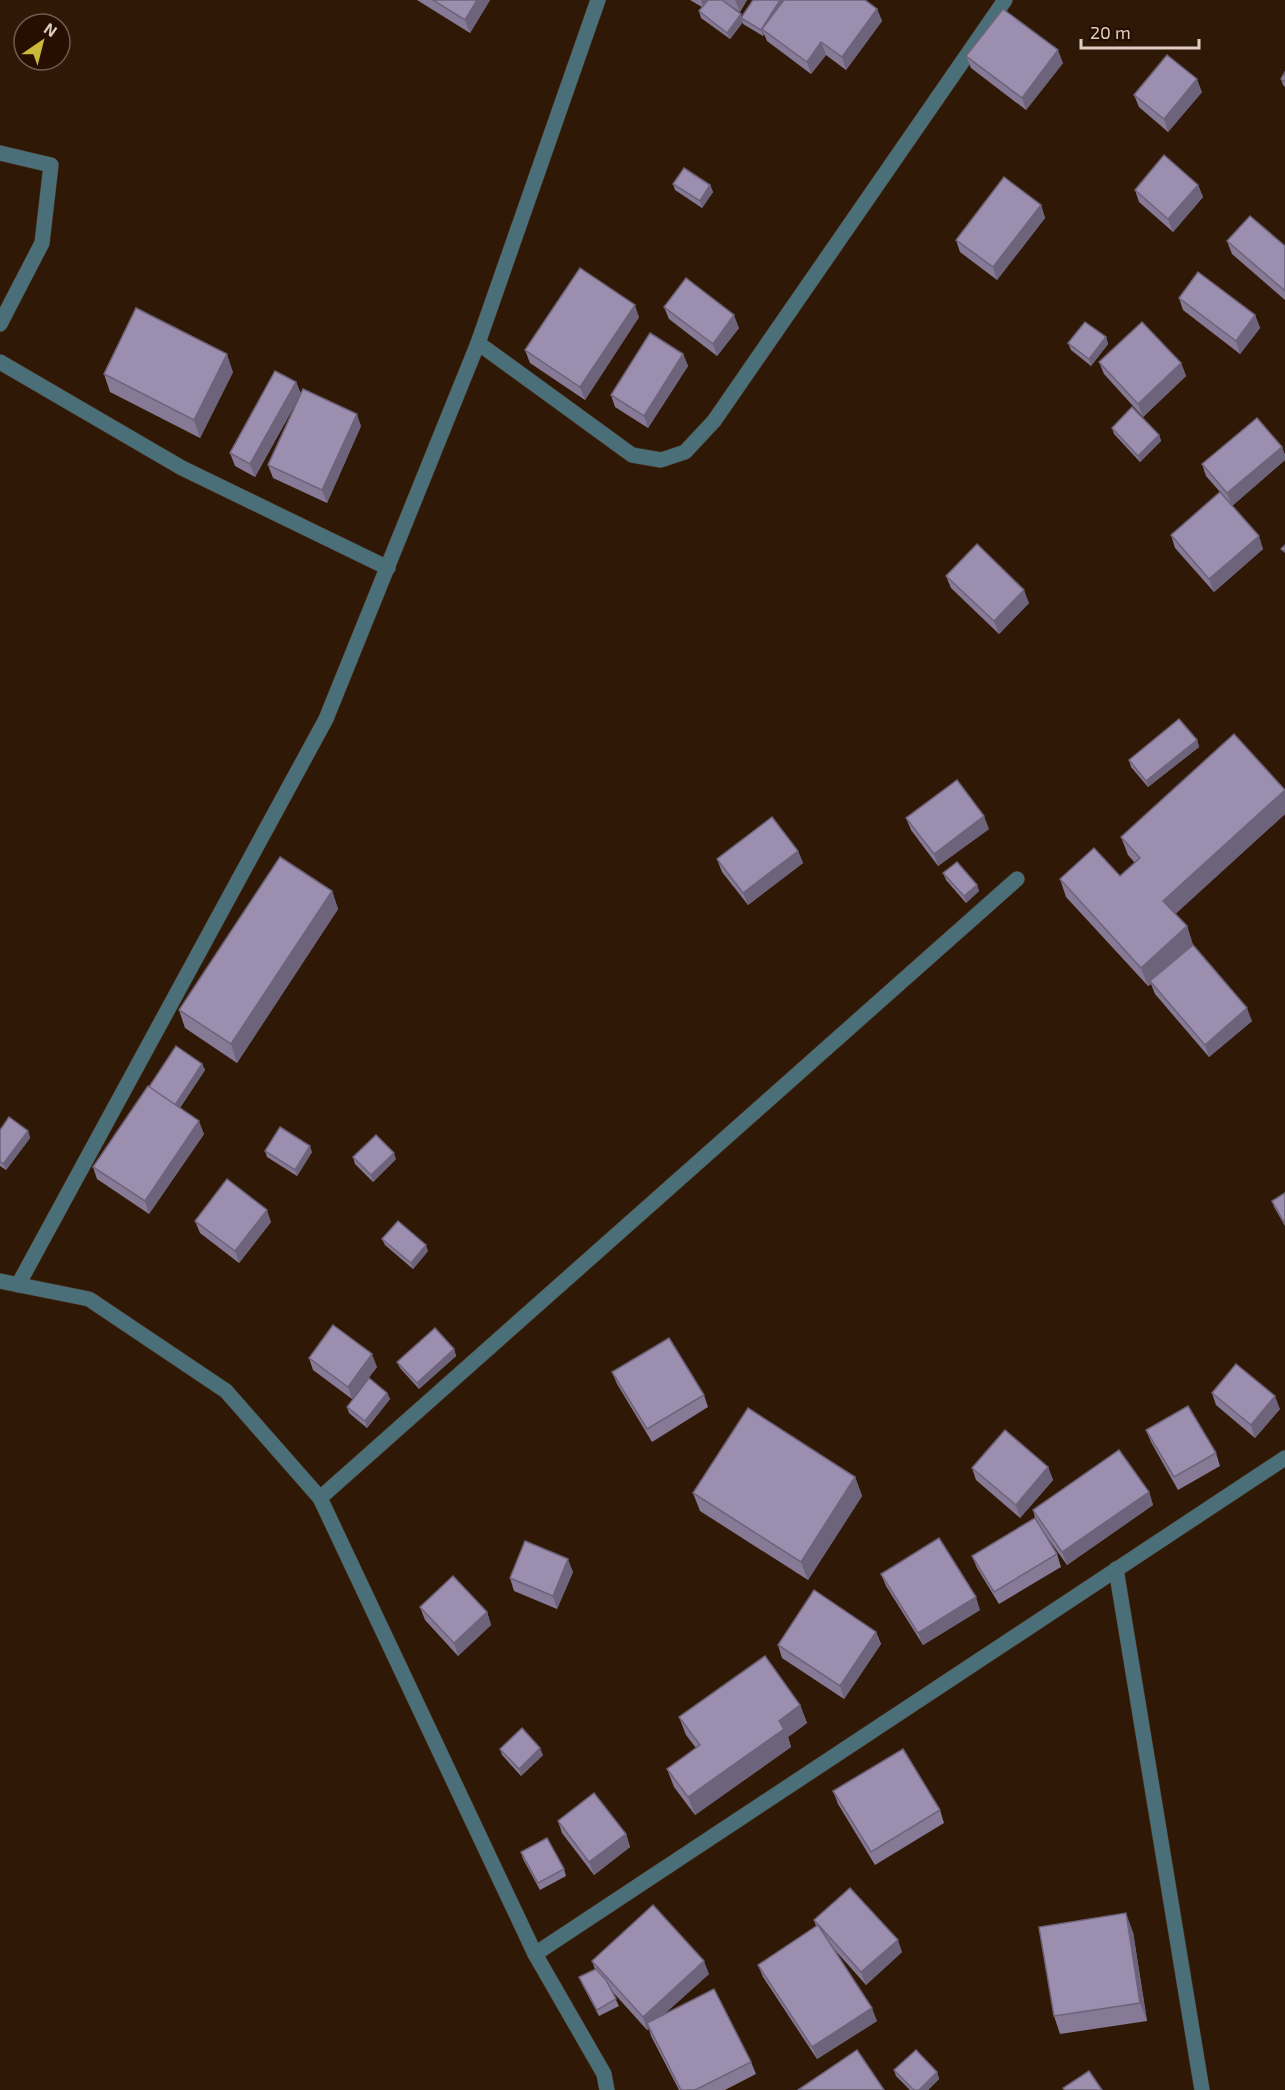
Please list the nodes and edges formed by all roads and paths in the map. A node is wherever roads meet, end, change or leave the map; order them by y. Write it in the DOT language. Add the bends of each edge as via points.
graph roads {
  1 [pos="598,0"];
  2 [pos="1005,0"];
  3 [pos="0,153"];
  4 [pos="0,324"];
  5 [pos="478,343"];
  6 [pos="0,362"];
  7 [pos="388,568"];
  8 [pos="1017,879"];
  9 [pos="0,1281"];
  10 [pos="18,1285"];
  11 [pos="1285,1458"];
  12 [pos="320,1498"];
  13 [pos="1116,1569"];
  14 [pos="535,1954"];
  15 [pos="607,2090"];
  16 [pos="1202,2090"];
  1 -- 5 [label="street"];
  2 -- 5 [label="street" via="714,421 685,452 661,460 633,455"];
  3 -- 4 [label="street" via="51,165 42,243"];
  5 -- 7 [label="street"];
  6 -- 7 [label="street" via="182,468"];
  7 -- 10 [label="street" via="326,718"];
  8 -- 12 [label="street"];
  9 -- 10 [label="street"];
  10 -- 12 [label="street" via="89,1299 226,1391"];
  11 -- 13 [label="street"];
  12 -- 14 [label="street"];
  13 -- 14 [label="street"];
  13 -- 16 [label="street"];
  14 -- 15 [label="street" via="604,2074"];
}
